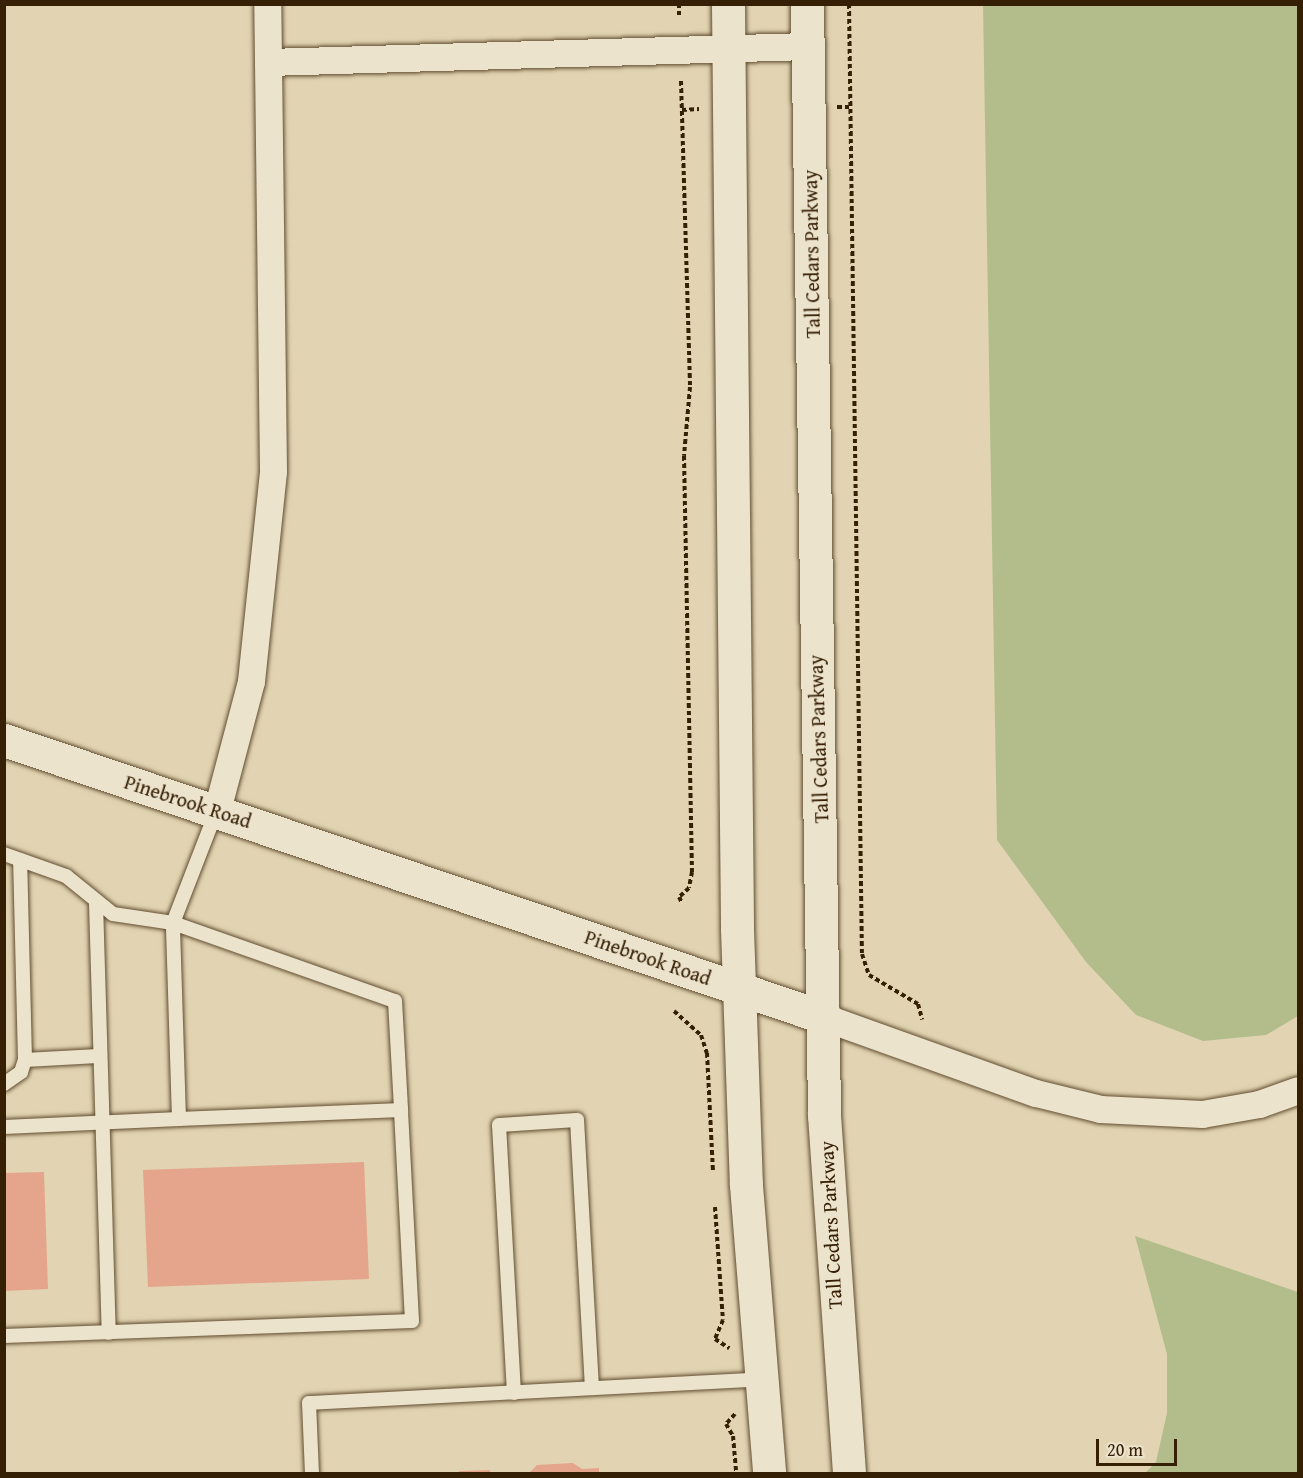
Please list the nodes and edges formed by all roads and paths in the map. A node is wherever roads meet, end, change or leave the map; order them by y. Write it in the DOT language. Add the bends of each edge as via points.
graph roads {
  1 [pos="267,4"];
  2 [pos="679,4"];
  3 [pos="728,4"];
  4 [pos="807,4"];
  5 [pos="849,4"];
  6 [pos="679,15"];
  7 [pos="807,46"];
  8 [pos="729,48"];
  9 [pos="268,62"];
  10 [pos="681,81"];
  11 [pos="710,109"];
  12 [pos="682,110"];
  13 [pos="4,740"];
  14 [pos="217,810"];
  15 [pos="4,854"];
  16 [pos="21,860"];
  17 [pos="96,903"];
  18 [pos="682,903"];
  19 [pos="173,923"];
  20 [pos="740,988"];
  21 [pos="675,1011"];
  22 [pos="826,1018"];
  23 [pos="922,1019"];
  24 [pos="98,1056"];
  25 [pos="25,1060"];
  26 [pos="4,1084"];
  27 [pos="1299,1090"];
  28 [pos="401,1110"];
  29 [pos="179,1119"];
  30 [pos="99,1122"];
  31 [pos="4,1127"];
  32 [pos="714,1186"];
  33 [pos="715,1197"];
  34 [pos="109,1332"];
  35 [pos="4,1336"];
  36 [pos="730,1348"];
  37 [pos="761,1379"];
  38 [pos="592,1388"];
  39 [pos="514,1393"];
  40 [pos="735,1414"];
  41 [pos="312,1473"];
  42 [pos="735,1473"];
  43 [pos="769,1473"];
  44 [pos="849,1473"];
  1 -- 9 [label="street"];
  2 -- 6 [label="path"];
  3 -- 8 [label="main road"];
  4 -- 7 [label="main road, Tall Cedars Parkway"];
  5 -- 23 [label="path" via="862,954 869,975 918,1004"];
  7 -- 8 [label="street"];
  7 -- 22 [label="main road, Tall Cedars Parkway"];
  8 -- 9 [label="street"];
  8 -- 20 [label="main road"];
  9 -- 14 [label="street" via="273,471 251,681"];
  10 -- 12 [label="path"];
  11 -- 12 [label="path"];
  12 -- 18 [label="path" via="692,872 686,893 679,897"];
  13 -- 14 [label="main road, Pinebrook Road"];
  14 -- 19 [label="lane"];
  14 -- 20 [label="main road, Pinebrook Road"];
  15 -- 16 [label="lane"];
  16 -- 17 [label="lane" via="66,876"];
  16 -- 25 [label="lane"];
  17 -- 19 [label="lane" via="113,914"];
  17 -- 24 [label="lane"];
  19 -- 28 [label="lane" via="395,1000"];
  19 -- 29 [label="lane"];
  20 -- 22 [label="main road, Pinebrook Road"];
  20 -- 37 [label="main road"];
  21 -- 32 [label="path" via="701,1035 707,1053"];
  22 -- 27 [label="street, Pinebrook Road" via="1036,1093 1109,1110 1202,1114 1259,1104"];
  22 -- 44 [label="main road, Tall Cedars Parkway" via="825,1127"];
  24 -- 25 [label="lane"];
  24 -- 30 [label="lane"];
  25 -- 26 [label="lane" via="21,1072"];
  28 -- 29 [label="lane"];
  28 -- 34 [label="lane" via="412,1321"];
  29 -- 30 [label="lane"];
  30 -- 31 [label="lane"];
  30 -- 34 [label="lane"];
  33 -- 36 [label="path" via="723,1320 715,1339"];
  34 -- 35 [label="lane"];
  37 -- 38 [label="lane"];
  37 -- 43 [label="main road"];
  38 -- 39 [label="lane"];
  38 -- 39 [label="lane" via="577,1120 555,1121 499,1125"];
  39 -- 41 [label="lane" via="309,1403"];
  40 -- 42 [label="path" via="726,1424 732,1436"];
}
